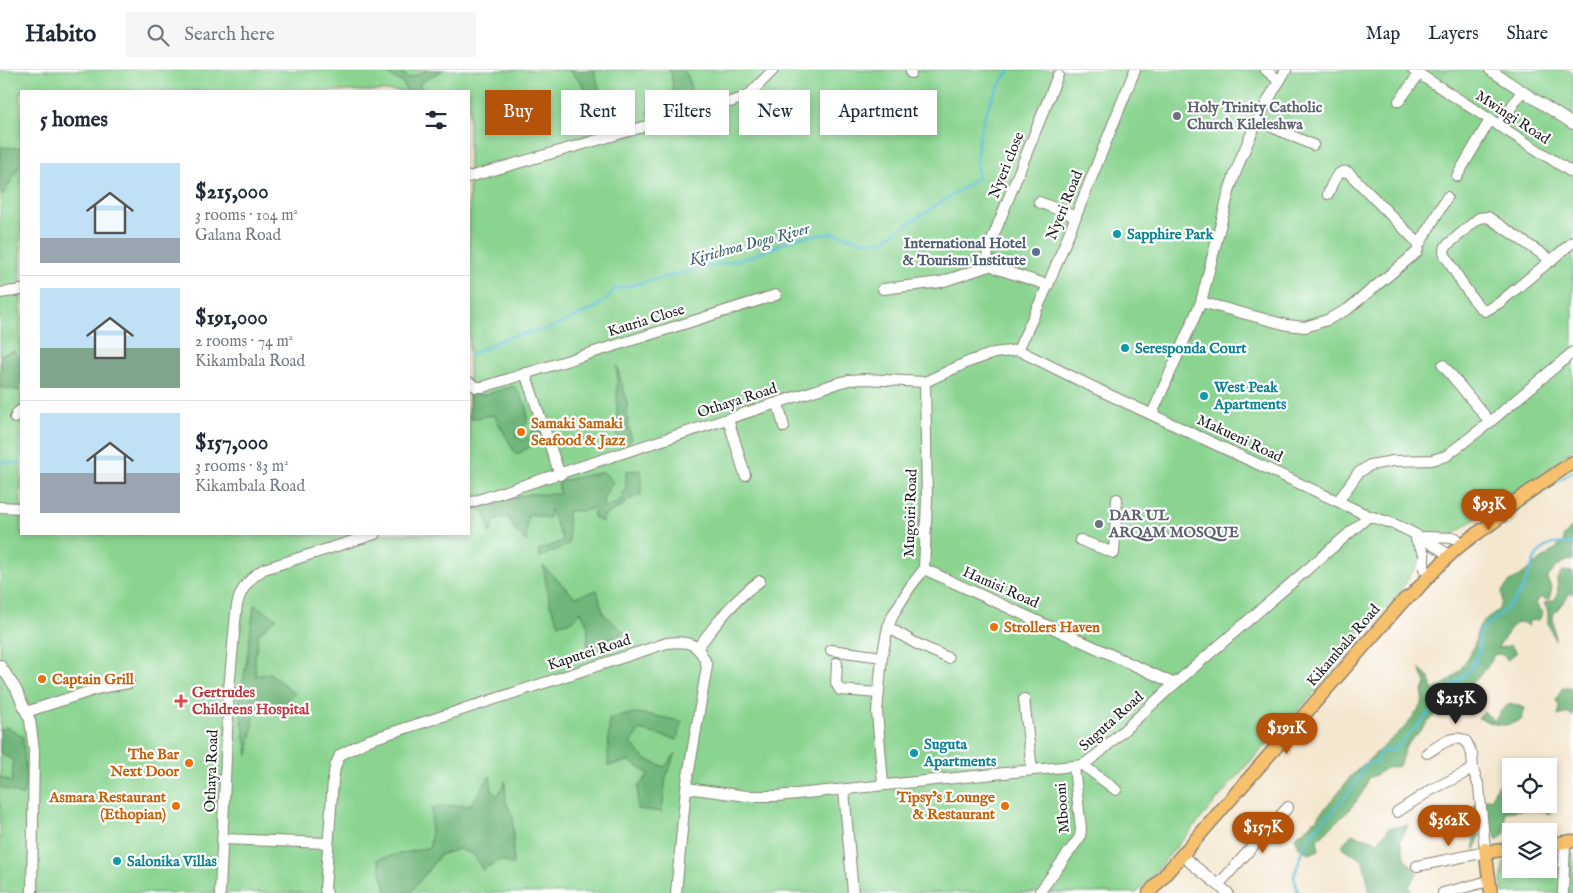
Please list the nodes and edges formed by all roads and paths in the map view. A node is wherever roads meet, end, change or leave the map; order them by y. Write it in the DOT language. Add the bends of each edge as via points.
graph roads {
  1 [pos="774,70"];
  2 [pos="1135,70"];
  3 [pos="1266,70"];
  4 [pos="1286,70"];
  5 [pos="1490,70"];
  6 [pos="1416,72"];
  7 [pos="1058,75"];
  8 [pos="1279,81"];
  9 [pos="1522,91"];
  10 [pos="1399,100"];
  11 [pos="1258,121"];
  12 [pos="1495,123"];
  13 [pos="1573,124"];
  14 [pos="1314,145"];
  15 [pos="1573,173"];
  16 [pos="1457,176"];
  17 [pos="470,177"];
  18 [pos="1328,194"];
  19 [pos="1447,197"];
  20 [pos="1039,202"];
  21 [pos="1076,217"];
  22 [pos="1573,242"];
  23 [pos="1418,245"];
  24 [pos="1552,261"];
  25 [pos="992,265"];
  26 [pos="1048,285"];
  27 [pos="883,289"];
  28 [pos="20,290"];
  29 [pos="0,293"];
  30 [pos="776,295"];
  31 [pos="1200,302"];
  32 [pos="1018,350"];
  33 [pos="1573,352"];
  34 [pos="1443,365"];
  35 [pos="525,373"];
  36 [pos="925,382"];
  37 [pos="470,383"];
  38 [pos="778,402"];
  39 [pos="1152,414"];
  40 [pos="728,419"];
  41 [pos="1490,422"];
  42 [pos="784,427"];
  43 [pos="1573,462"];
  44 [pos="560,475"];
  45 [pos="745,475"];
  46 [pos="1117,499"];
  47 [pos="1338,500"];
  48 [pos="470,503"];
  49 [pos="1512,503"];
  50 [pos="0,507"];
  51 [pos="20,508"];
  52 [pos="1369,516"];
  53 [pos="372,535"];
  54 [pos="1417,538"];
  55 [pos="1456,538"];
  56 [pos="1080,540"];
  57 [pos="1443,555"];
  58 [pos="924,569"];
  59 [pos="1424,569"];
  60 [pos="760,581"];
  61 [pos="1405,599"];
  62 [pos="888,627"];
  63 [pos="698,647"];
  64 [pos="831,650"];
  65 [pos="882,657"];
  66 [pos="948,658"];
  67 [pos="837,663"];
  68 [pos="0,665"];
  69 [pos="129,683"];
  70 [pos="1175,684"];
  71 [pos="878,693"];
  72 [pos="1024,699"];
  73 [pos="26,712"];
  74 [pos="1428,753"];
  75 [pos="1078,766"];
  76 [pos="1473,769"];
  77 [pos="1032,770"];
  78 [pos="883,784"];
  79 [pos="686,788"];
  80 [pos="844,790"];
  81 [pos="1116,790"];
  82 [pos="1288,807"];
  83 [pos="1397,812"];
  84 [pos="223,839"];
  85 [pos="1569,842"];
  86 [pos="327,844"];
  87 [pos="1502,850"];
  88 [pos="1485,851"];
  89 [pos="1181,855"];
  90 [pos="1417,866"];
  91 [pos="1219,884"];
  92 [pos="1490,887"];
  93 [pos="32,893"];
  94 [pos="220,893"];
  95 [pos="327,893"];
  96 [pos="676,893"];
  97 [pos="853,893"];
  98 [pos="1039,893"];
  99 [pos="1149,893"];
  100 [pos="1228,893"];
  101 [pos="1443,893"];
  102 [pos="1563,893"];
  1 -- 17 [label="street" via="747,97"];
  2 -- 21 [label="street, Nyeri Road"];
  3 -- 8 [label="street"];
  4 -- 8 [label="street"];
  5 -- 9 [label="street"];
  6 -- 10 [label="street"];
  6 -- 12 [label="street, Mwingi Road"];
  7 -- 25 [label="street, Nyeri close" via="989,247 987,258"];
  8 -- 11 [label="street"];
  9 -- 12 [label="street"];
  9 -- 13 [label="street"];
  11 -- 14 [label="street"];
  11 -- 31 [label="street" via="1230,188"];
  12 -- 15 [label="street, Mwingi Road"];
  12 -- 16 [label="street"];
  18 -- 23 [label="street" via="1339,173 1348,172"];
  19 -- 23 [label="street"];
  20 -- 21 [label="street"];
  21 -- 26 [label="street, Nyeri Road"];
  22 -- 24 [label="street"];
  23 -- 31 [label="street" via="1415,254 1348,309 1305,327"];
  24 -- 24 [label="street" via="1485,311 1471,296 1444,251 1484,216"];
  25 -- 26 [label="street"];
  25 -- 27 [label="street" via="941,282"];
  26 -- 32 [label="street, Nyeri Road"];
  28 -- 29 [label="street"];
  30 -- 35 [label="street, Kauria Close"];
  31 -- 39 [label="street"];
  32 -- 36 [label="street, Othaya Road" via="994,353"];
  32 -- 39 [label="street, Makueni Road"];
  33 -- 41 [label="street"];
  34 -- 41 [label="street"];
  35 -- 37 [label="street, Kauria Close" via="483,387"];
  35 -- 44 [label="street"];
  36 -- 38 [label="street, Othaya Road" via="849,380"];
  36 -- 58 [label="street, Mugoiri Road" via="927,499"];
  38 -- 40 [label="street, Othaya Road"];
  38 -- 42 [label="street"];
  39 -- 47 [label="street, Makueni Road"];
  40 -- 44 [label="street, Othaya Road"];
  40 -- 45 [label="street"];
  41 -- 47 [label="street" via="1439,459 1381,462 1363,468"];
  43 -- 49 [label="main road"];
  44 -- 48 [label="street, Othaya Road"];
  46 -- 56 [label="street" via="1114,553"];
  47 -- 52 [label="street, Makueni Road"];
  49 -- 55 [label="main road" via="1500,506"];
  49 -- 57 [label="main road" via="1506,512"];
  50 -- 51 [label="street"];
  52 -- 54 [label="street, Makueni Road" via="1387,521"];
  52 -- 70 [label="street, Suguta Road"];
  53 -- 84 [label="street, Othaya Road" via="264,569 242,589 237,603 229,688"];
  54 -- 55 [label="street"];
  54 -- 57 [label="street"];
  54 -- 59 [label="street" via="1424,553"];
  55 -- 57 [label="main road"];
  57 -- 59 [label="main road"];
  57 -- 61 [label="main road" via="1412,595"];
  58 -- 62 [label="street, Mugoiri Road" via="904,596"];
  58 -- 70 [label="street, Hamisi Road"];
  59 -- 61 [label="main road" via="1406,590"];
  60 -- 63 [label="street" via="728,609"];
  61 -- 89 [label="main road, Kikambala Road"];
  62 -- 65 [label="street, Mugoiri Road"];
  62 -- 66 [label="street"];
  63 -- 79 [label="street" via="704,655 707,673"];
  63 -- 86 [label="street, Kaputei Road" via="687,642 667,642 369,740 340,755 335,768"];
  64 -- 65 [label="street"];
  65 -- 71 [label="street, Mugoiri Road"];
  67 -- 71 [label="street" via="836,683 840,690"];
  68 -- 73 [label="street"];
  69 -- 73 [label="street" via="100,688"];
  70 -- 75 [label="street, Suguta Road" via="1098,753"];
  71 -- 78 [label="street, Mugoiri Road"];
  72 -- 77 [label="street"];
  73 -- 93 [label="street" via="35,752"];
  74 -- 76 [label="street" via="1458,738 1466,741 1472,754"];
  75 -- 77 [label="street, Suguta Road"];
  75 -- 81 [label="street"];
  75 -- 98 [label="street, Mbooni" via="1080,837"];
  76 -- 83 [label="street"];
  76 -- 88 [label="street" via="1479,787"];
  77 -- 78 [label="street, Suguta Road"];
  78 -- 80 [label="street, Suguta Road"];
  79 -- 80 [label="street, Suguta Road" via="747,796"];
  79 -- 96 [label="street"];
  80 -- 97 [label="street"];
  82 -- 91 [label="street"];
  84 -- 86 [label="street"];
  84 -- 94 [label="street, Othaya Road"];
  85 -- 102 [label="street"];
  86 -- 95 [label="street, Kaputei Road" via="324,889"];
  87 -- 88 [label="main road"];
  88 -- 90 [label="street"];
  88 -- 92 [label="main road"];
  89 -- 91 [label="street"];
  89 -- 99 [label="main road, Kikambala Road"];
  91 -- 100 [label="street"];
  92 -- 101 [label="street"];
}
